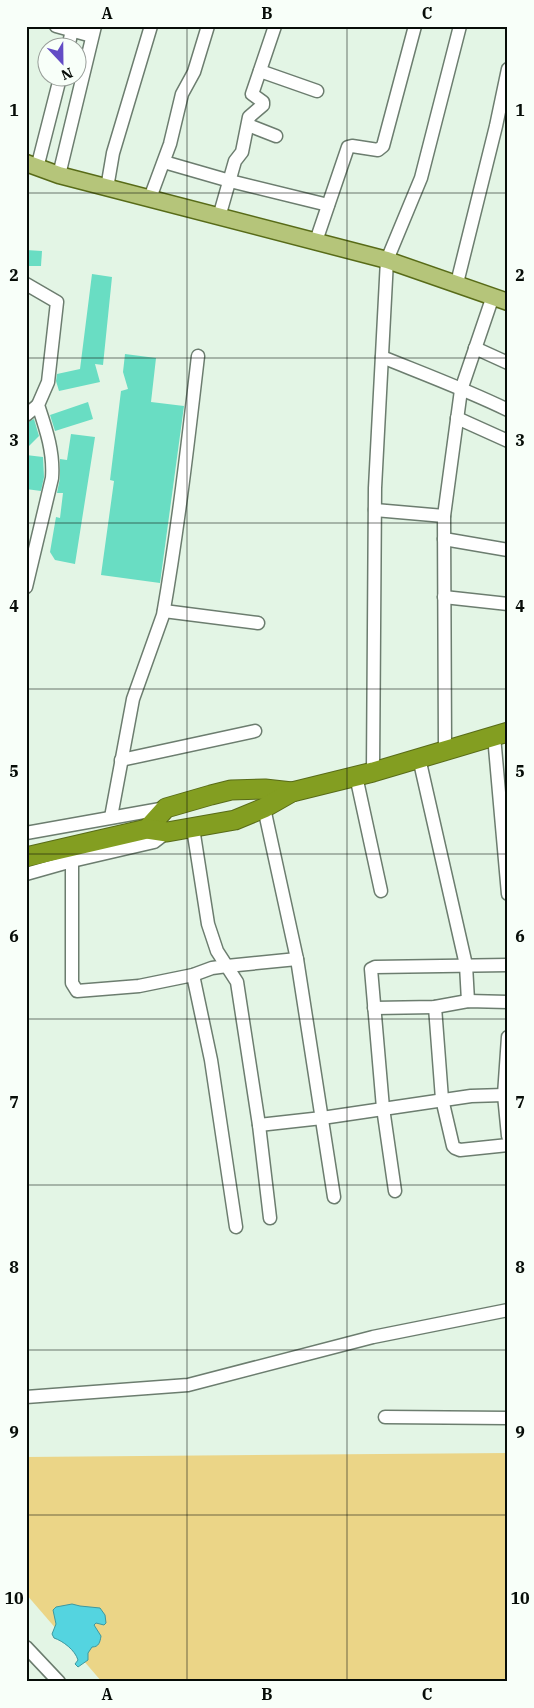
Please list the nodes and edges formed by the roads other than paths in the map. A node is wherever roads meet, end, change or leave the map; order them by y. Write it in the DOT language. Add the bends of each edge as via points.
graph roads {
  1 [pos="56,26"];
  2 [pos="151,26"];
  3 [pos="208,26"];
  4 [pos="276,26"];
  5 [pos="415,26"];
  6 [pos="460,26"];
  7 [pos="72,30"];
  8 [pos="94,31"];
  9 [pos="70,38"];
  10 [pos="508,69"];
  11 [pos="260,72"];
  12 [pos="57,88"];
  13 [pos="317,91"];
  14 [pos="248,125"];
  15 [pos="276,136"];
  16 [pos="164,162"];
  17 [pos="32,166"];
  18 [pos="59,176"];
  19 [pos="230,181"];
  20 [pos="107,188"];
  21 [pos="150,198"];
  22 [pos="328,205"];
  23 [pos="220,217"];
  24 [pos="316,242"];
  25 [pos="387,260"];
  26 [pos="457,283"];
  27 [pos="26,284"];
  28 [pos="500,299"];
  29 [pos="475,348"];
  30 [pos="198,356"];
  31 [pos="382,357"];
  32 [pos="508,363"];
  33 [pos="460,390"];
  34 [pos="38,405"];
  35 [pos="508,410"];
  36 [pos="26,415"];
  37 [pos="457,418"];
  38 [pos="508,441"];
  39 [pos="375,510"];
  40 [pos="444,516"];
  41 [pos="444,539"];
  42 [pos="508,550"];
  43 [pos="26,587"];
  44 [pos="444,597"];
  45 [pos="508,604"];
  46 [pos="164,611"];
  47 [pos="258,623"];
  48 [pos="255,731"];
  49 [pos="501,734"];
  50 [pos="445,750"];
  51 [pos="420,758"];
  52 [pos="121,760"];
  53 [pos="364,774"];
  54 [pos="292,792"];
  55 [pos="211,795"];
  56 [pos="166,808"];
  57 [pos="264,808"];
  58 [pos="111,818"];
  59 [pos="219,824"];
  60 [pos="193,828"];
  61 [pos="147,829"];
  62 [pos="167,832"];
  63 [pos="26,834"];
  64 [pos="26,857"];
  65 [pos="72,861"];
  66 [pos="26,874"];
  67 [pos="381,891"];
  68 [pos="508,894"];
  69 [pos="297,959"];
  70 [pos="466,965"];
  71 [pos="508,965"];
  72 [pos="227,966"];
  73 [pos="193,975"];
  74 [pos="468,1001"];
  75 [pos="508,1002"];
  76 [pos="435,1007"];
  77 [pos="374,1008"];
  78 [pos="508,1037"];
  79 [pos="504,1094"];
  80 [pos="442,1099"];
  81 [pos="383,1108"];
  82 [pos="322,1118"];
  83 [pos="259,1125"];
  84 [pos="508,1136"];
  85 [pos="508,1145"];
  86 [pos="395,1191"];
  87 [pos="334,1197"];
  88 [pos="270,1218"];
  89 [pos="236,1227"];
  90 [pos="508,1310"];
  91 [pos="26,1397"];
  92 [pos="384,1417"];
  93 [pos="508,1418"];
  94 [pos="26,1647"];
  95 [pos="59,1682"];
  1 -- 7 [label="street"];
  2 -- 20 [label="street" via="113,154"];
  3 -- 16 [label="street" via="194,72 182,94"];
  4 -- 11 [label="street"];
  5 -- 22 [label="street" via="383,146 378,150 348,146"];
  6 -- 25 [label="street" via="421,178"];
  7 -- 8 [label="street"];
  7 -- 9 [label="street"];
  8 -- 18 [label="street"];
  10 -- 26 [label="street"];
  11 -- 13 [label="street"];
  11 -- 14 [label="street" via="252,94 263,105 251,115"];
  12 -- 17 [label="street"];
  14 -- 15 [label="street"];
  14 -- 19 [label="street" via="242,152 235,161"];
  16 -- 19 [label="street"];
  16 -- 21 [label="street"];
  17 -- 18 [label="main road"];
  18 -- 20 [label="main road"];
  19 -- 22 [label="street"];
  19 -- 23 [label="street"];
  20 -- 21 [label="main road"];
  21 -- 23 [label="main road"];
  22 -- 24 [label="street"];
  23 -- 24 [label="main road"];
  24 -- 25 [label="main road"];
  25 -- 26 [label="main road"];
  25 -- 31 [label="street"];
  26 -- 28 [label="main road"];
  27 -- 34 [label="street" via="57,302 48,382"];
  28 -- 29 [label="street"];
  29 -- 32 [label="street"];
  29 -- 33 [label="street"];
  30 -- 46 [label="street"];
  31 -- 33 [label="street"];
  31 -- 39 [label="street"];
  33 -- 35 [label="street"];
  33 -- 37 [label="street"];
  34 -- 36 [label="street"];
  34 -- 43 [label="street" via="53,462 52,478"];
  37 -- 38 [label="street"];
  37 -- 40 [label="street"];
  39 -- 40 [label="street"];
  39 -- 53 [label="street"];
  40 -- 41 [label="street"];
  41 -- 42 [label="street"];
  41 -- 44 [label="street"];
  44 -- 45 [label="street"];
  44 -- 50 [label="street"];
  46 -- 47 [label="street"];
  46 -- 52 [label="street" via="133,699"];
  48 -- 52 [label="street"];
  49 -- 50 [label="highway"];
  49 -- 68 [label="street"];
  50 -- 51 [label="highway"];
  51 -- 53 [label="highway"];
  51 -- 70 [label="street"];
  52 -- 58 [label="street"];
  53 -- 54 [label="highway"];
  53 -- 67 [label="street"];
  54 -- 55 [label="highway" via="232,790"];
  54 -- 57 [label="highway"];
  55 -- 56 [label="highway"];
  55 -- 59 [label="highway" via="204,804 205,816"];
  56 -- 58 [label="street"];
  56 -- 61 [label="highway"];
  57 -- 59 [label="highway"];
  57 -- 69 [label="street"];
  58 -- 63 [label="street"];
  59 -- 60 [label="highway"];
  60 -- 62 [label="highway"];
  60 -- 72 [label="street" via="208,924 217,951"];
  61 -- 62 [label="highway"];
  61 -- 64 [label="highway"];
  62 -- 65 [label="street" via="154,842"];
  65 -- 66 [label="street"];
  65 -- 73 [label="street" via="72,983 77,991 139,986"];
  69 -- 72 [label="street"];
  69 -- 82 [label="street"];
  70 -- 71 [label="street"];
  70 -- 74 [label="street"];
  70 -- 77 [label="street" via="374,967 370,972"];
  72 -- 73 [label="street"];
  72 -- 83 [label="street" via="237,982"];
  73 -- 89 [label="street" via="211,1060"];
  74 -- 75 [label="street"];
  74 -- 76 [label="street"];
  76 -- 77 [label="street"];
  76 -- 80 [label="street"];
  77 -- 81 [label="street"];
  78 -- 79 [label="street"];
  79 -- 80 [label="street"];
  79 -- 84 [label="street"];
  80 -- 81 [label="street"];
  80 -- 85 [label="street" via="454,1148"];
  81 -- 82 [label="street"];
  81 -- 86 [label="street"];
  82 -- 83 [label="street"];
  82 -- 87 [label="street"];
  83 -- 88 [label="street"];
  90 -- 91 [label="street" via="373,1337 188,1385"];
  92 -- 93 [label="street"];
  94 -- 95 [label="street"];
}
